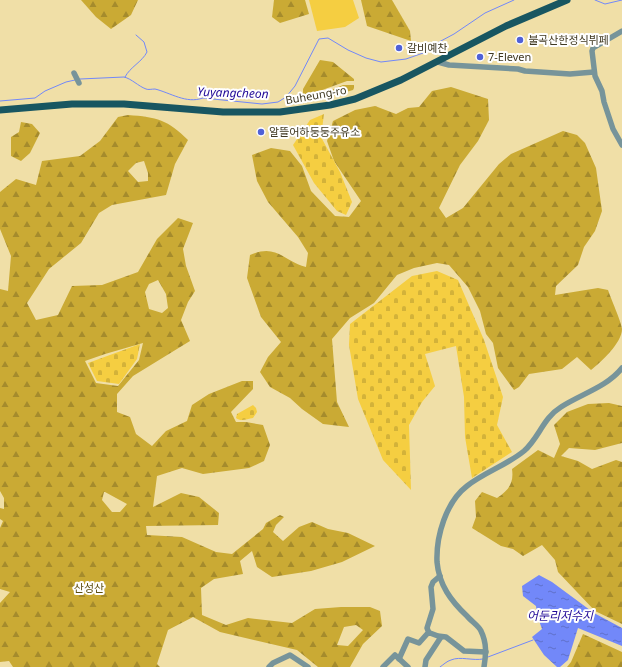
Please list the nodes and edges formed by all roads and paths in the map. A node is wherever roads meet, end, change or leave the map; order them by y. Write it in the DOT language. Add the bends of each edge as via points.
graph roads {
  1 [pos="567,0"];
  2 [pos="622,31"];
  3 [pos="438,62"];
  4 [pos="594,72"];
  5 [pos="74,73"];
  6 [pos="79,83"];
  7 [pos="0,110"];
  8 [pos="622,145"];
  9 [pos="622,368"];
  10 [pos="440,576"];
  11 [pos="429,633"];
  12 [pos="441,637"];
  13 [pos="486,653"];
  14 [pos="399,659"];
  15 [pos="485,664"];
  16 [pos="269,667"];
  17 [pos="308,667"];
  18 [pos="383,667"];
  19 [pos="408,667"];
  20 [pos="425,667"];
  1 -- 3 [label="main road, Buheung-ro" via="506,26"];
  2 -- 4 [label="street" via="593,48"];
  3 -- 4 [label="street" via="449,66 518,68 525,71 570,74"];
  3 -- 7 [label="main road, Buheung-ro" via="354,99 289,111 223,112 111,104 72,104"];
  4 -- 8 [label="street" via="613,129"];
  5 -- 6 [label="street"];
  9 -- 10 [label="street" via="601,385 560,407 548,418 526,449 468,485 457,496 447,512 441,529 437,553"];
  10 -- 11 [label="street" via="431,587 433,609 427,628"];
  10 -- 13 [label="street" via="454,605 481,630"];
  11 -- 12 [label="street"];
  11 -- 14 [label="street" via="419,643 408,639"];
  12 -- 13 [label="street" via="464,651"];
  12 -- 20 [label="street" via="426,660"];
  13 -- 15 [label="street"];
  14 -- 18 [label="street" via="394,655"];
  14 -- 19 [label="street"];
  16 -- 17 [label="street" via="290,655"];
}
